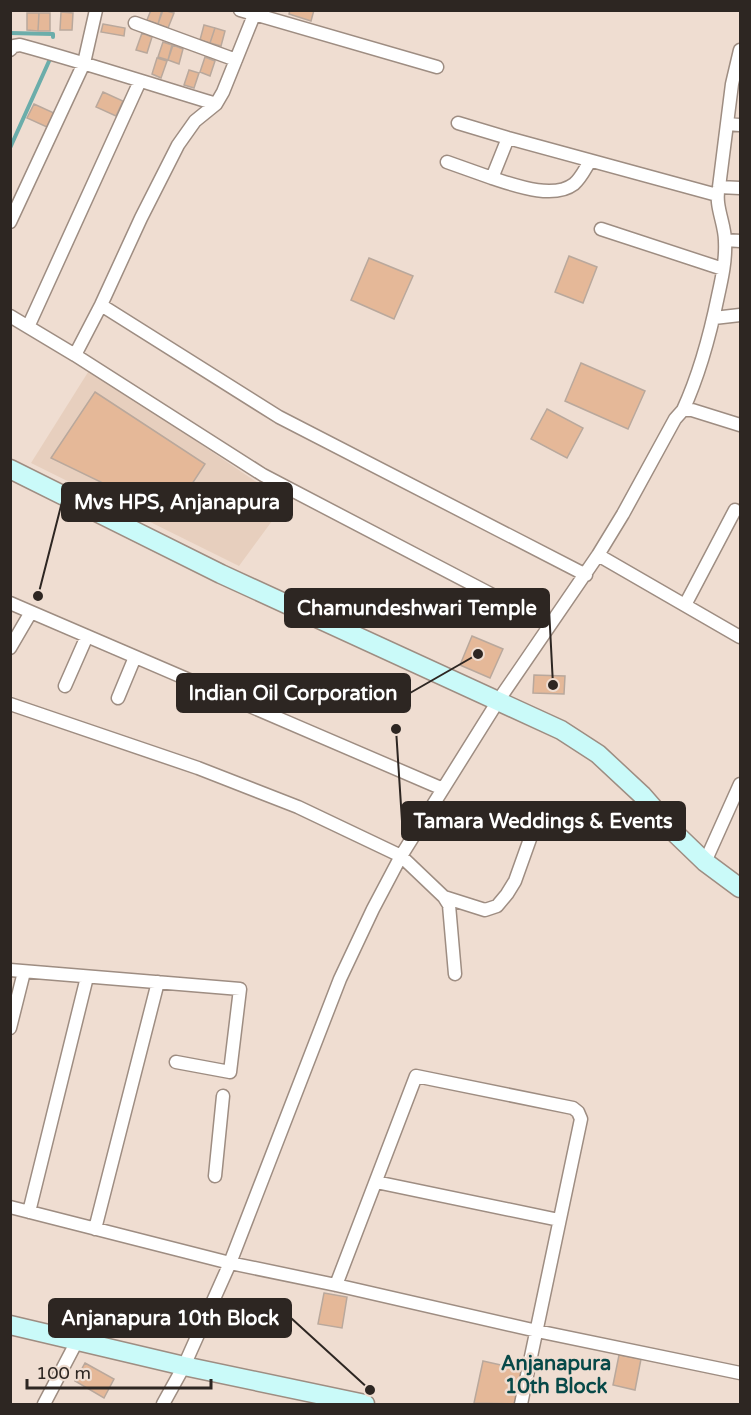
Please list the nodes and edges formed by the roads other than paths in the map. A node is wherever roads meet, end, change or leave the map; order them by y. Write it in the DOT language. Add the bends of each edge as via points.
graph roads {
  1 [pos="96,10"];
  2 [pos="240,10"];
  3 [pos="255,13"];
  4 [pos="135,23"];
  5 [pos="10,50"];
  6 [pos="741,50"];
  7 [pos="236,60"];
  8 [pos="84,63"];
  9 [pos="437,67"];
  10 [pos="140,81"];
  11 [pos="736,85"];
  12 [pos="216,104"];
  13 [pos="458,123"];
  14 [pos="727,124"];
  15 [pos="741,125"];
  16 [pos="508,138"];
  17 [pos="590,161"];
  18 [pos="447,162"];
  19 [pos="492,178"];
  20 [pos="741,188"];
  21 [pos="718,191"];
  22 [pos="10,222"];
  23 [pos="601,229"];
  24 [pos="726,240"];
  25 [pos="741,241"];
  26 [pos="723,269"];
  27 [pos="101,305"];
  28 [pos="741,315"];
  29 [pos="10,316"];
  30 [pos="714,318"];
  31 [pos="28,327"];
  32 [pos="75,355"];
  33 [pos="683,410"];
  34 [pos="741,425"];
  35 [pos="10,469"];
  36 [pos="735,510"];
  37 [pos="598,555"];
  38 [pos="586,575"];
  39 [pos="10,603"];
  40 [pos="686,605"];
  41 [pos="31,612"];
  42 [pos="550,625"];
  43 [pos="739,632"];
  44 [pos="87,636"];
  45 [pos="10,648"];
  46 [pos="135,657"];
  47 [pos="65,686"];
  48 [pos="118,698"];
  49 [pos="498,701"];
  50 [pos="10,704"];
  51 [pos="741,784"];
  52 [pos="443,789"];
  53 [pos="530,839"];
  54 [pos="401,856"];
  55 [pos="705,862"];
  56 [pos="741,888"];
  57 [pos="444,897"];
  58 [pos="10,970"];
  59 [pos="24,972"];
  60 [pos="455,974"];
  61 [pos="87,977"];
  62 [pos="158,982"];
  63 [pos="10,1029"];
  64 [pos="176,1062"];
  65 [pos="223,1096"];
  66 [pos="215,1176"];
  67 [pos="376,1182"];
  68 [pos="10,1207"];
  69 [pos="29,1212"];
  70 [pos="559,1220"];
  71 [pos="95,1229"];
  72 [pos="230,1263"];
  73 [pos="336,1285"];
  74 [pos="10,1325"];
  75 [pos="537,1331"];
  76 [pos="77,1341"];
  77 [pos="184,1366"];
  78 [pos="741,1373"];
  79 [pos="44,1404"];
  80 [pos="163,1404"];
  81 [pos="364,1404"];
  82 [pos="521,1404"];
  1 -- 8 [label="street"];
  2 -- 3 [label="street"];
  3 -- 7 [label="street"];
  3 -- 9 [label="street"];
  4 -- 7 [label="street"];
  5 -- 8 [label="street" via="20,45"];
  6 -- 11 [label="street"];
  7 -- 12 [label="street"];
  8 -- 10 [label="street"];
  8 -- 22 [label="street"];
  10 -- 12 [label="street"];
  10 -- 31 [label="street"];
  11 -- 14 [label="street"];
  12 -- 27 [label="street" via="195,121 178,145"];
  13 -- 16 [label="street"];
  14 -- 15 [label="street"];
  14 -- 21 [label="street"];
  16 -- 17 [label="street"];
  16 -- 19 [label="street"];
  17 -- 19 [label="street" via="573,185 560,191 525,189"];
  17 -- 21 [label="street"];
  18 -- 19 [label="street"];
  20 -- 21 [label="street"];
  21 -- 24 [label="street"];
  23 -- 26 [label="street"];
  24 -- 25 [label="street"];
  24 -- 26 [label="street"];
  26 -- 30 [label="street"];
  27 -- 32 [label="street"];
  27 -- 38 [label="street" via="279,417"];
  28 -- 30 [label="street"];
  29 -- 31 [label="street"];
  30 -- 33 [label="street"];
  31 -- 32 [label="street"];
  32 -- 42 [label="street" via="263,475"];
  33 -- 34 [label="street"];
  33 -- 37 [label="street"];
  35 -- 49 [label="street" via="221,574"];
  36 -- 40 [label="street"];
  37 -- 38 [label="street"];
  37 -- 40 [label="street"];
  38 -- 42 [label="street"];
  39 -- 41 [label="street"];
  40 -- 43 [label="street"];
  41 -- 44 [label="street"];
  41 -- 45 [label="street"];
  42 -- 49 [label="street"];
  44 -- 46 [label="street"];
  44 -- 47 [label="street"];
  46 -- 48 [label="street"];
  46 -- 52 [label="street"];
  49 -- 52 [label="street"];
  49 -- 55 [label="street" via="561,730 598,754"];
  50 -- 54 [label="street" via="198,768 297,807"];
  51 -- 55 [label="street"];
  52 -- 54 [label="street"];
  53 -- 57 [label="street" via="515,881 498,906 485,910"];
  54 -- 57 [label="street"];
  54 -- 72 [label="street" via="340,979"];
  55 -- 56 [label="street"];
  57 -- 60 [label="street"];
  58 -- 59 [label="street"];
  59 -- 61 [label="street"];
  59 -- 63 [label="street"];
  61 -- 62 [label="street"];
  61 -- 69 [label="street"];
  62 -- 64 [label="street" via="240,989 230,1072"];
  62 -- 71 [label="street"];
  65 -- 66 [label="street"];
  67 -- 70 [label="street"];
  67 -- 70 [label="street" via="416,1076 573,1108 581,1119"];
  67 -- 73 [label="street"];
  68 -- 69 [label="street"];
  69 -- 71 [label="street"];
  70 -- 75 [label="street"];
  71 -- 72 [label="street"];
  72 -- 73 [label="street"];
  72 -- 77 [label="street"];
  73 -- 75 [label="street"];
  74 -- 76 [label="street"];
  75 -- 78 [label="street"];
  75 -- 82 [label="street"];
  76 -- 77 [label="street"];
  76 -- 79 [label="street"];
  77 -- 80 [label="street"];
  77 -- 81 [label="street"];
}
